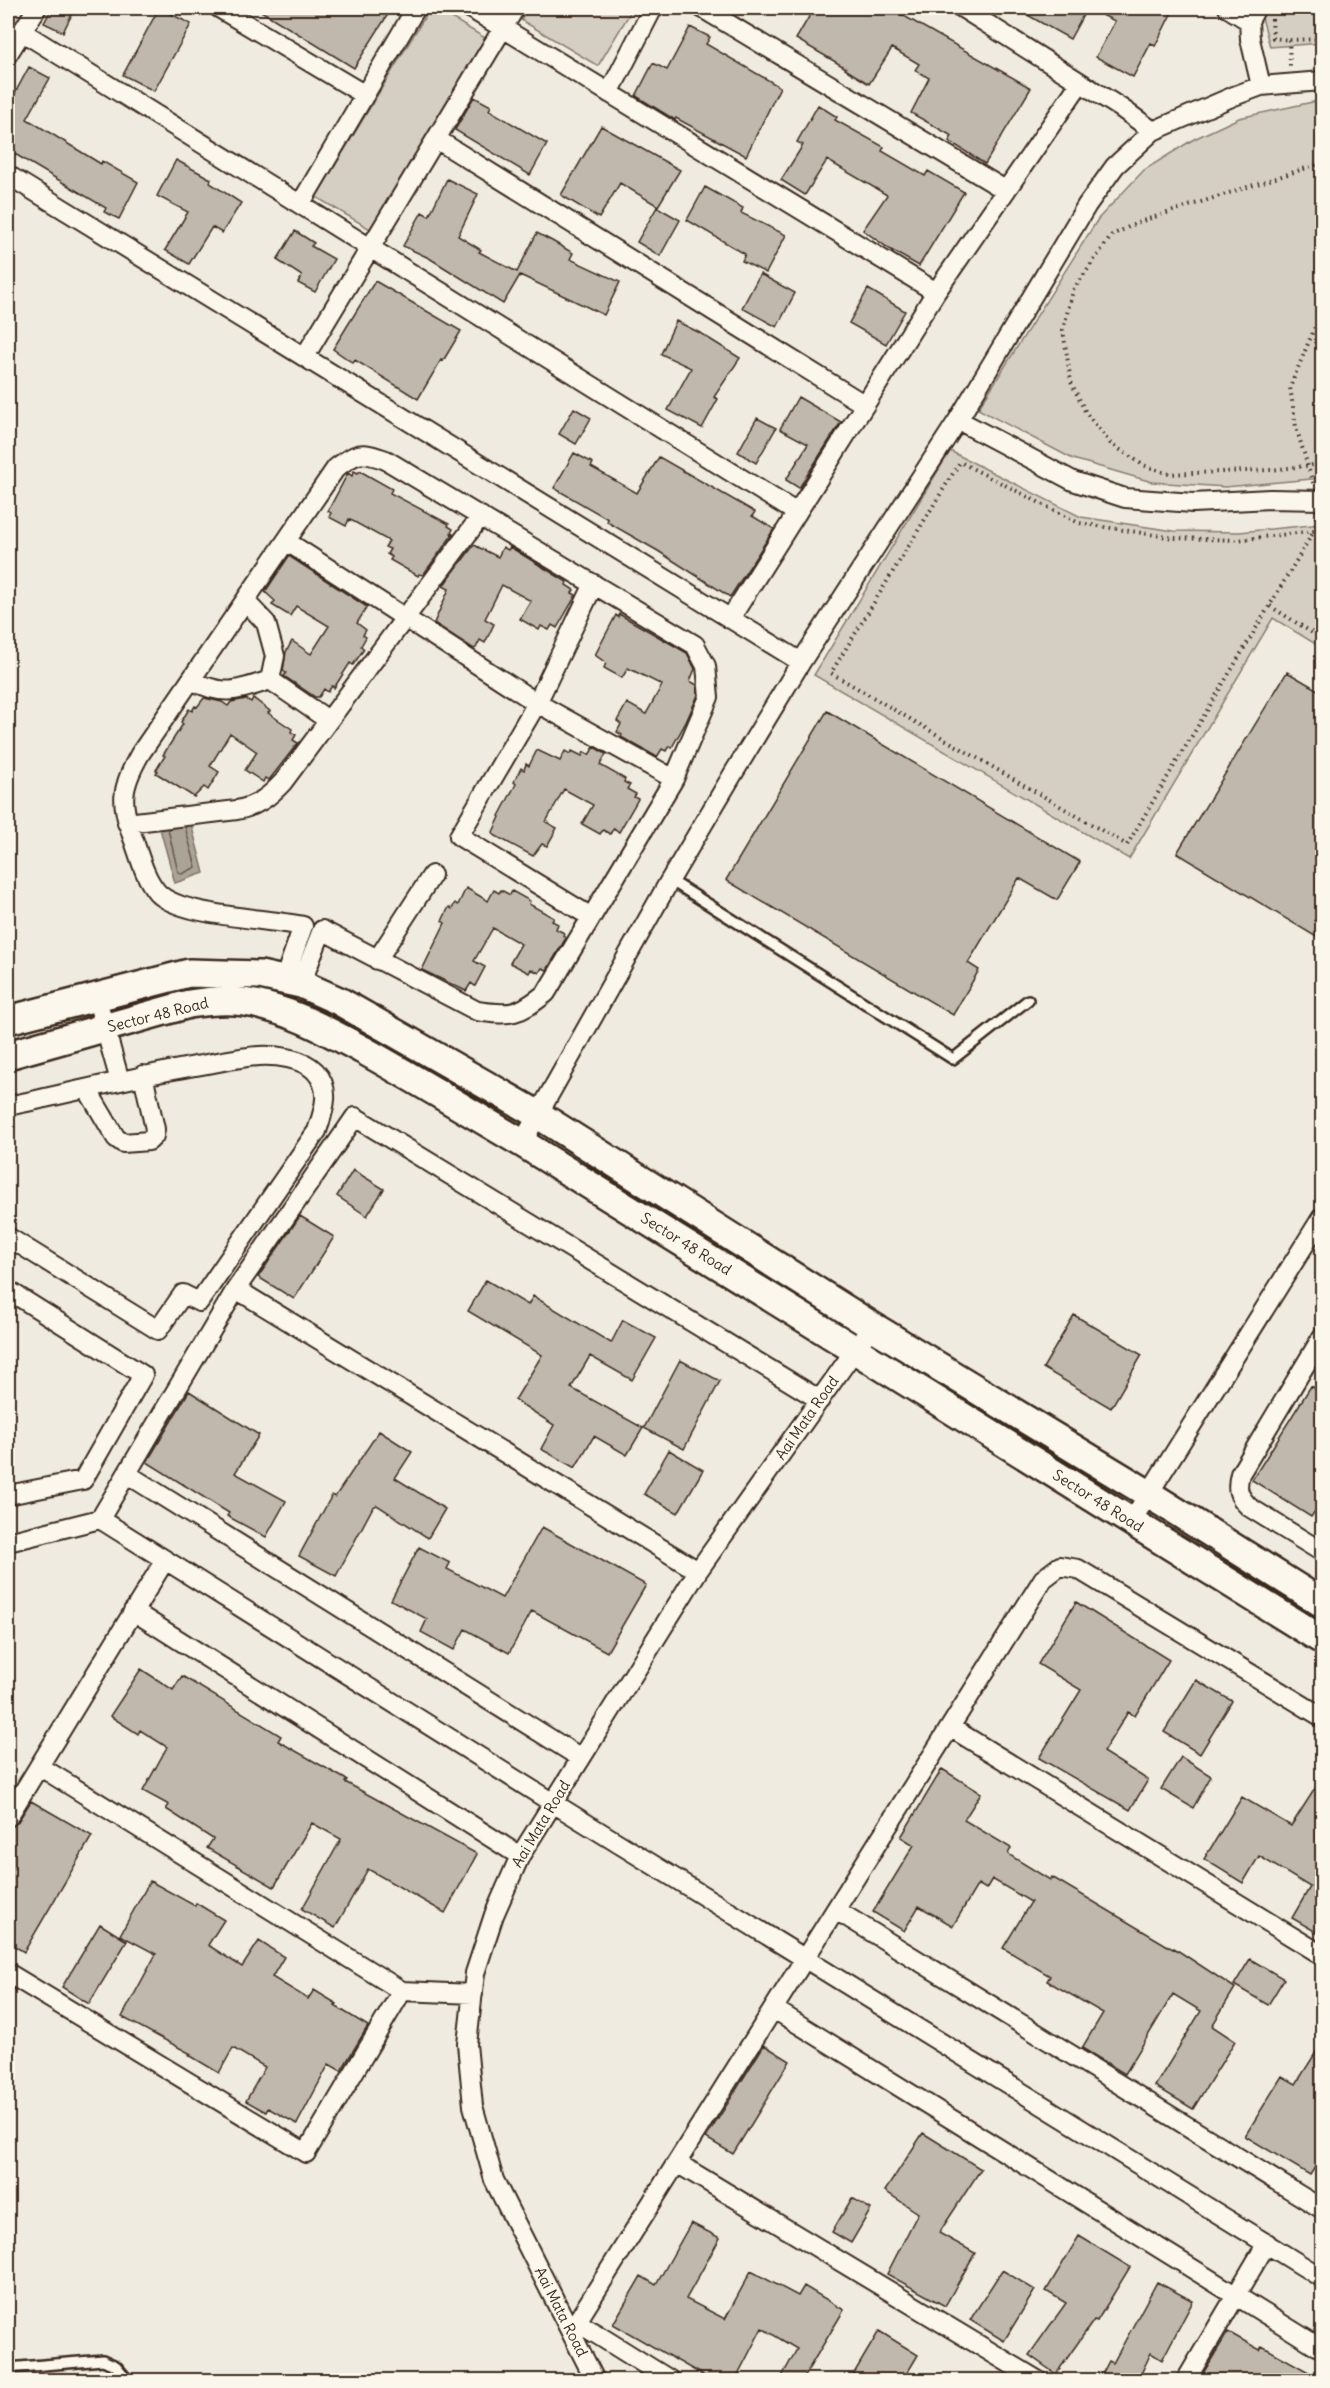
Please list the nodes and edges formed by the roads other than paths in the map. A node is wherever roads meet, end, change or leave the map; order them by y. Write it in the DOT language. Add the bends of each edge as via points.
graph roads {
  1 [pos="37,8"];
  2 [pos="219,8"];
  3 [pos="416,8"];
  4 [pos="470,8"];
  5 [pos="515,8"];
  6 [pos="653,8"];
  7 [pos="702,8"];
  8 [pos="962,8"];
  9 [pos="1228,8"];
  10 [pos="1259,13"];
  11 [pos="502,28"];
  12 [pos="21,31"];
  13 [pos="8,54"];
  14 [pos="1323,81"];
  15 [pos="1080,83"];
  16 [pos="1261,86"];
  17 [pos="609,93"];
  18 [pos="365,95"];
  19 [pos="1153,131"];
  20 [pos="436,139"];
  21 [pos="8,175"];
  22 [pos="1005,189"];
  23 [pos="301,203"];
  24 [pos="371,247"];
  25 [pos="936,292"];
  26 [pos="306,356"];
  27 [pos="865,405"];
  28 [pos="958,420"];
  29 [pos="1320,500"];
  30 [pos="797,513"];
  31 [pos="481,516"];
  32 [pos="286,541"];
  33 [pos="594,584"];
  34 [pos="245,601"];
  35 [pos="405,616"];
  36 [pos="730,619"];
  37 [pos="801,662"];
  38 [pos="191,680"];
  39 [pos="270,680"];
  40 [pos="537,703"];
  41 [pos="328,720"];
  42 [pos="674,779"];
  43 [pos="128,823"];
  44 [pos="432,875"];
  45 [pos="670,880"];
  46 [pos="591,917"];
  47 [pos="378,960"];
  48 [pos="293,982"];
  49 [pos="96,996"];
  50 [pos="1028,1000"];
  51 [pos="8,1020"];
  52 [pos="105,1028"];
  53 [pos="8,1055"];
  54 [pos="143,1075"];
  55 [pos="120,1080"];
  56 [pos="87,1089"];
  57 [pos="8,1106"];
  58 [pos="537,1114"];
  59 [pos="522,1143"];
  60 [pos="1323,1217"];
  61 [pos="8,1237"];
  62 [pos="236,1288"];
  63 [pos="8,1290"];
  64 [pos="872,1326"];
  65 [pos="1323,1337"];
  66 [pos="856,1349"];
  67 [pos="820,1400"];
  68 [pos="127,1474"];
  69 [pos="1147,1493"];
  70 [pos="8,1496"];
  71 [pos="100,1519"];
  72 [pos="1131,1522"];
  73 [pos="8,1542"];
  74 [pos="1323,1552"];
  75 [pos="165,1560"];
  76 [pos="698,1570"];
  77 [pos="1323,1604"];
  78 [pos="133,1611"];
  79 [pos="1323,1640"];
  80 [pos="1323,1717"];
  81 [pos="950,1727"];
  82 [pos="581,1758"];
  83 [pos="39,1766"];
  84 [pos="553,1803"];
  85 [pos="8,1817"];
  86 [pos="520,1856"];
  87 [pos="836,1910"];
  88 [pos="1323,1954"];
  89 [pos="806,1959"];
  90 [pos="8,1973"];
  91 [pos="402,1991"];
  92 [pos="473,1994"];
  93 [pos="774,2009"];
  94 [pos="677,2163"];
  95 [pos="1323,2209"];
  96 [pos="1267,2243"];
  97 [pos="1323,2278"];
  98 [pos="1235,2295"];
  99 [pos="574,2326"];
  100 [pos="1323,2349"];
  101 [pos="8,2368"];
  102 [pos="128,2380"];
  103 [pos="595,2380"];
  104 [pos="670,2380"];
  105 [pos="1037,2380"];
  106 [pos="1186,2380"];
  1 -- 12 [label="street"];
  2 -- 18 [label="street"];
  3 -- 18 [label="street"];
  4 -- 11 [label="street"];
  5 -- 11 [label="street"];
  6 -- 17 [label="street"];
  7 -- 22 [label="street"];
  8 -- 15 [label="street"];
  9 -- 10 [label="street"];
  10 -- 16 [label="street" via="1250,39"];
  11 -- 17 [label="street"];
  11 -- 20 [label="street"];
  12 -- 13 [label="street"];
  12 -- 23 [label="street"];
  14 -- 16 [label="street"];
  15 -- 19 [label="street"];
  15 -- 22 [label="street"];
  16 -- 19 [label="street"];
  17 -- 25 [label="street"];
  18 -- 23 [label="street"];
  19 -- 28 [label="street" via="1114,166 1087,205"];
  20 -- 24 [label="street"];
  20 -- 27 [label="street"];
  21 -- 26 [label="street"];
  22 -- 25 [label="street"];
  23 -- 24 [label="street"];
  24 -- 26 [label="street"];
  24 -- 30 [label="street"];
  25 -- 27 [label="street"];
  26 -- 36 [label="street"];
  27 -- 30 [label="street"];
  28 -- 29 [label="street" via="1073,481 1125,498 1193,504"];
  28 -- 37 [label="street"];
  30 -- 36 [label="street"];
  31 -- 32 [label="street" via="386,460 370,454 353,454 336,468"];
  31 -- 33 [label="street"];
  31 -- 35 [label="street"];
  32 -- 34 [label="street"];
  32 -- 35 [label="street"];
  33 -- 40 [label="street"];
  33 -- 42 [label="street" via="696,645 706,666 709,697"];
  34 -- 38 [label="street"];
  34 -- 39 [label="street" via="266,623 275,656"];
  35 -- 40 [label="street"];
  35 -- 41 [label="street"];
  36 -- 37 [label="street"];
  37 -- 45 [label="street"];
  38 -- 39 [label="street" via="210,690 235,691"];
  38 -- 43 [label="street" via="127,777 123,797"];
  39 -- 41 [label="street"];
  40 -- 42 [label="street"];
  40 -- 46 [label="street" via="459,836"];
  41 -- 43 [label="street" via="283,782 268,798 252,807"];
  42 -- 46 [label="street"];
  43 -- 48 [label="street" via="148,878 168,902 303,926"];
  44 -- 47 [label="street"];
  45 -- 50 [label="lane" via="953,1059"];
  45 -- 58 [label="street"];
  46 -- 47 [label="street" via="546,993 526,1009 506,1015 477,1011"];
  47 -- 48 [label="street" via="322,930"];
  48 -- 49 [label="street, Sector 48 Road" via="260,975 189,973"];
  48 -- 58 [label="street, Sector 48 Road" via="339,1001"];
  49 -- 51 [label="street, Sector 48 Road"];
  49 -- 52 [label="street"];
  52 -- 53 [label="street, Sector 48 Road"];
  52 -- 55 [label="street"];
  52 -- 59 [label="street, Sector 48 Road" via="189,1004 218,1000 283,1012 319,1026 378,1058"];
  54 -- 55 [label="street"];
  54 -- 56 [label="street" via="155,1129 149,1141 123,1143 116,1138"];
  54 -- 61 [label="street" via="258,1056 281,1057 314,1071 324,1086 326,1105 317,1131 199,1302 183,1294 158,1330"];
  55 -- 56 [label="street"];
  56 -- 57 [label="street"];
  58 -- 59 [label="street"];
  58 -- 64 [label="street, Sector 48 Road"];
  59 -- 66 [label="street, Sector 48 Road"];
  60 -- 69 [label="street"];
  62 -- 67 [label="street" via="355,1117"];
  62 -- 68 [label="street"];
  62 -- 76 [label="street"];
  63 -- 70 [label="street" via="142,1375 83,1480"];
  64 -- 66 [label="street, Aai Mata Road"];
  64 -- 69 [label="street, Sector 48 Road"];
  65 -- 74 [label="street" via="1240,1474 1237,1487 1240,1498 1249,1507"];
  66 -- 67 [label="street, Aai Mata Road"];
  66 -- 72 [label="street, Sector 48 Road"];
  67 -- 76 [label="street, Aai Mata Road"];
  68 -- 71 [label="street"];
  68 -- 82 [label="street"];
  69 -- 72 [label="street"];
  69 -- 77 [label="street, Sector 48 Road"];
  71 -- 73 [label="street"];
  71 -- 75 [label="street"];
  72 -- 79 [label="street, Sector 48 Road"];
  75 -- 78 [label="street"];
  75 -- 84 [label="street"];
  76 -- 82 [label="street, Aai Mata Road"];
  78 -- 83 [label="street"];
  78 -- 86 [label="street"];
  80 -- 81 [label="street" via="1078,1569 1060,1566 1043,1579"];
  81 -- 87 [label="street"];
  81 -- 88 [label="street"];
  82 -- 84 [label="street, Aai Mata Road"];
  83 -- 85 [label="street"];
  83 -- 91 [label="street"];
  84 -- 86 [label="street, Aai Mata Road"];
  84 -- 89 [label="street"];
  86 -- 92 [label="street, Aai Mata Road" via="494,1915 475,1973"];
  87 -- 89 [label="street"];
  87 -- 95 [label="street"];
  89 -- 93 [label="street"];
  89 -- 96 [label="street"];
  90 -- 91 [label="street" via="306,2153"];
  91 -- 92 [label="street"];
  92 -- 99 [label="street, Aai Mata Road" via="467,2044 473,2106 494,2180"];
  93 -- 94 [label="street"];
  93 -- 98 [label="street"];
  94 -- 99 [label="street"];
  94 -- 105 [label="street"];
  96 -- 97 [label="street"];
  96 -- 98 [label="street"];
  98 -- 100 [label="street"];
  98 -- 106 [label="street"];
  99 -- 103 [label="street, Aai Mata Road"];
  99 -- 104 [label="street"];
  101 -- 102 [label="lane" via="104,2360 116,2366"];
}
